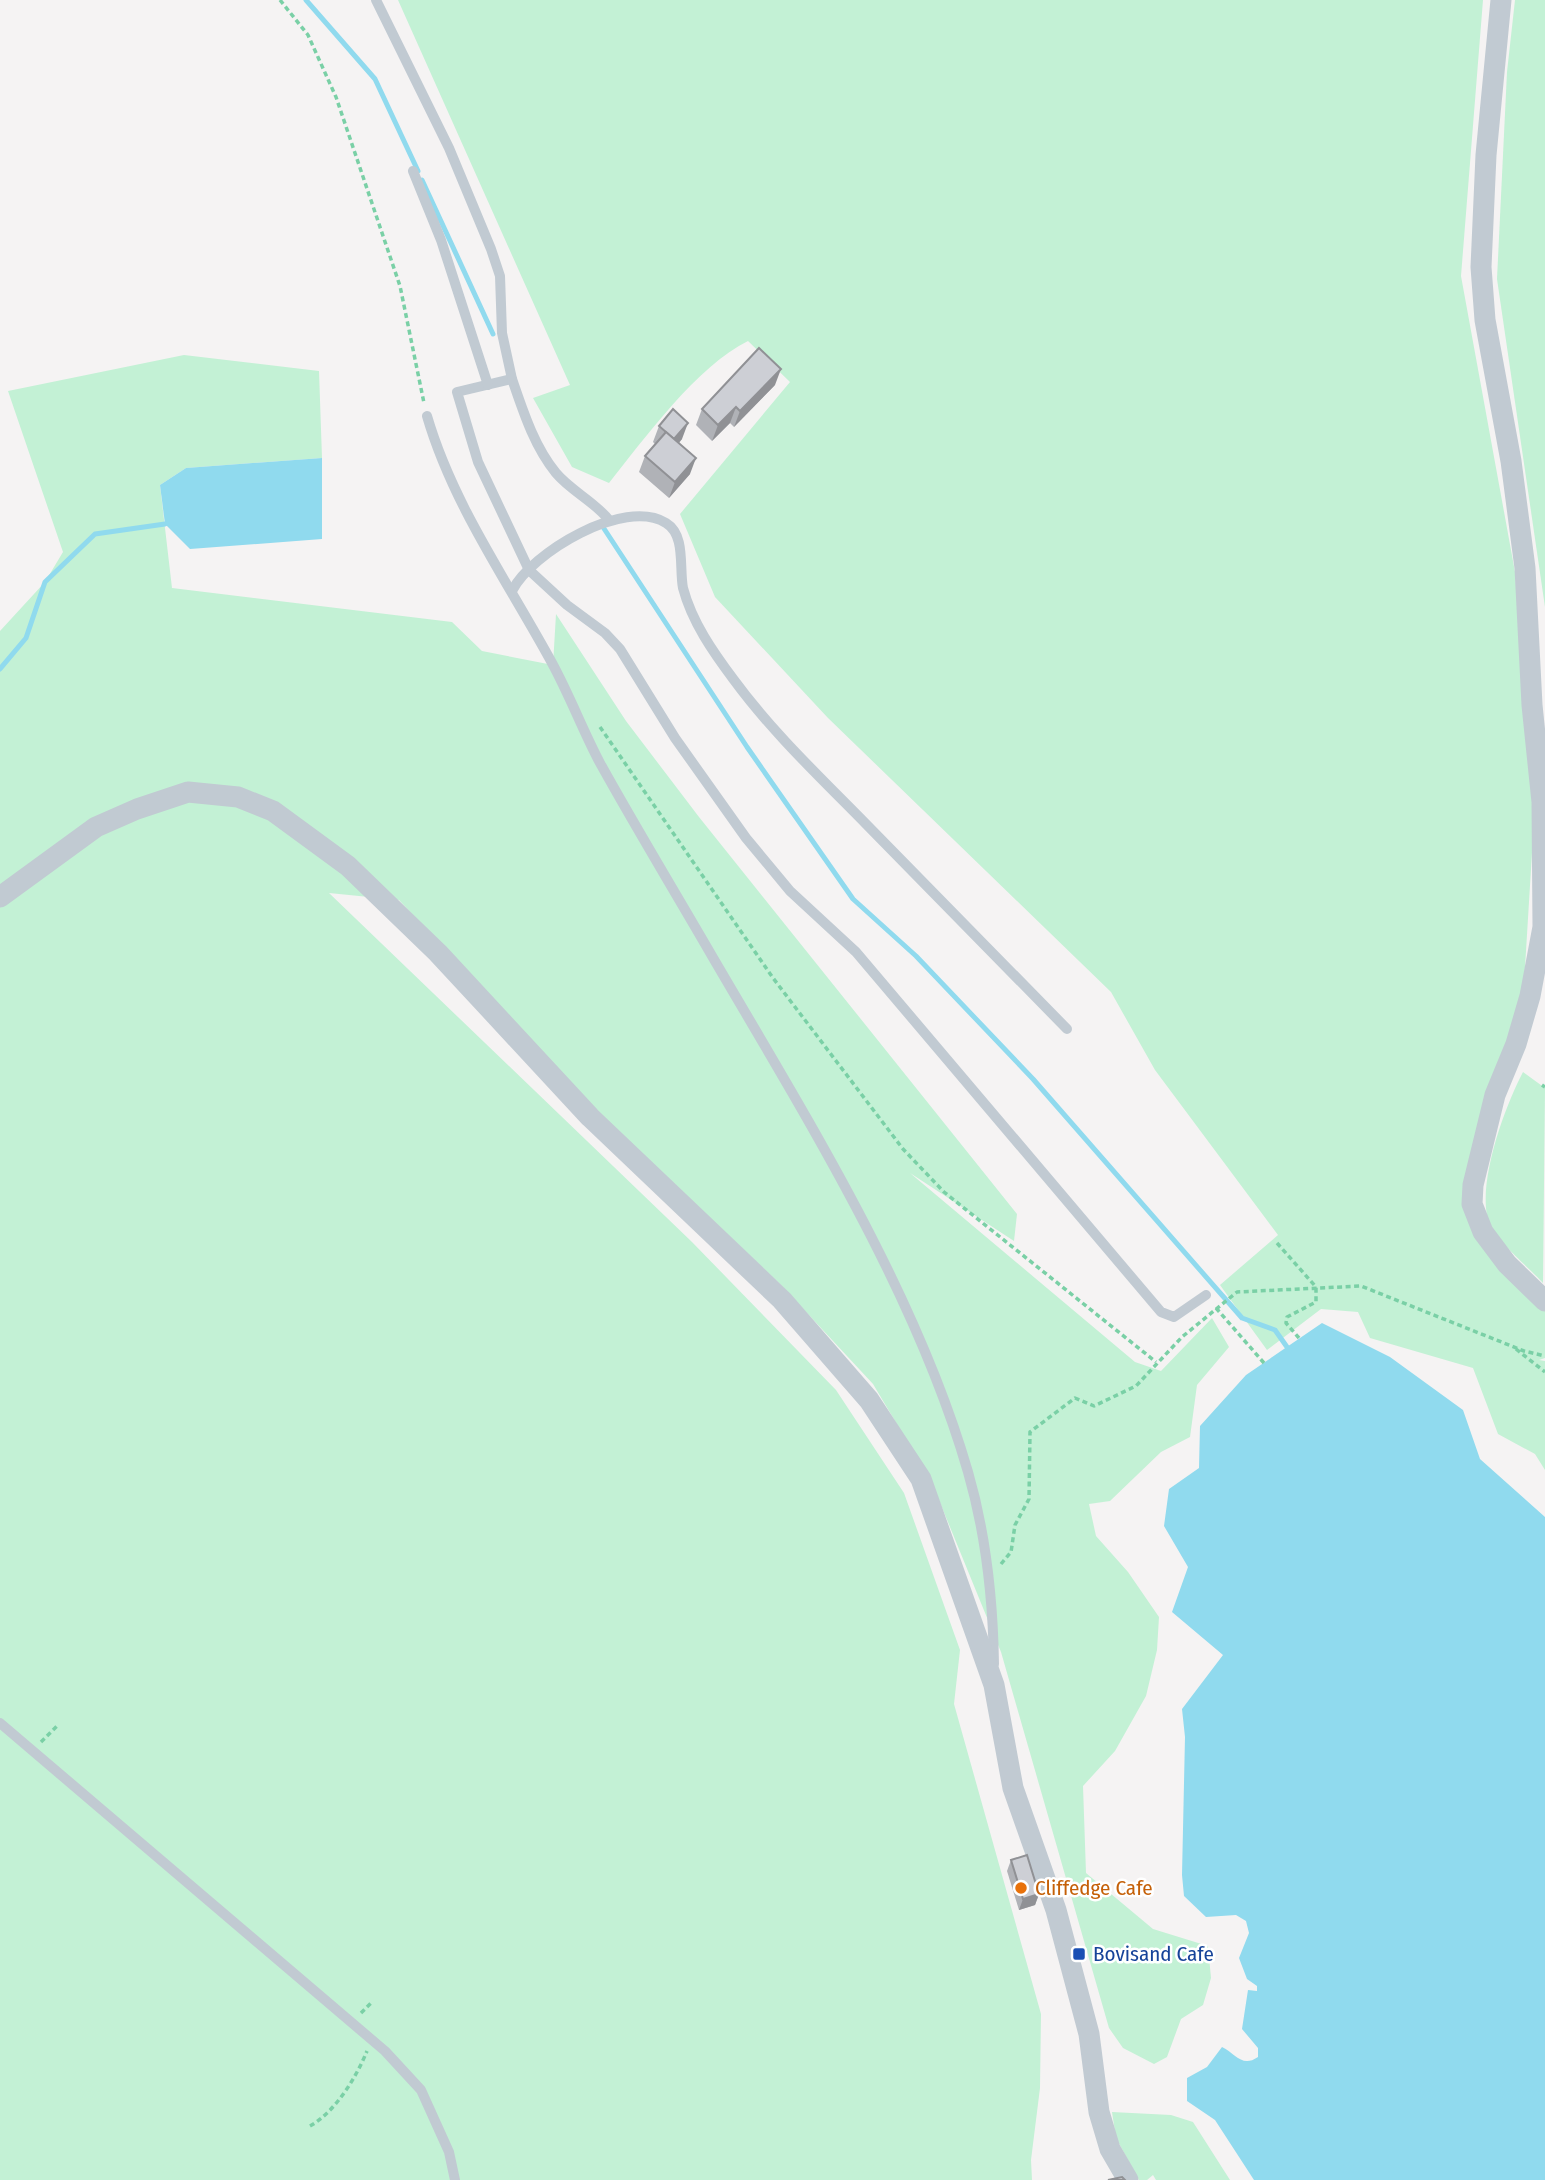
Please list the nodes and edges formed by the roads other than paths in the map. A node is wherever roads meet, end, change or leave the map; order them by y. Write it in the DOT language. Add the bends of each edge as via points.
graph roads {
  1 [pos="376,0"];
  2 [pos="1502,0"];
  3 [pos="413,171"];
  4 [pos="512,379"];
  5 [pos="488,385"];
  6 [pos="427,416"];
  7 [pos="609,520"];
  8 [pos="529,570"];
  9 [pos="512,591"];
  10 [pos="1543,817"];
  11 [pos="0,897"];
  12 [pos="1068,1029"];
  13 [pos="1206,1295"];
  14 [pos="1545,1301"];
  15 [pos="994,1685"];
  16 [pos="0,1723"];
  17 [pos="455,2180"];
  18 [pos="1128,2180"];
  1 -- 4 [label="lane" via="449,148 491,249 500,276 502,333"];
  2 -- 10 [label="street" via="1480,267 1525,568"];
  3 -- 5 [label="lane" via="441,240"];
  4 -- 5 [label="lane"];
  4 -- 7 [label="lane" via="537,443 557,474"];
  5 -- 8 [label="lane" via="457,392 478,462"];
  6 -- 9 [label="lane" via="458,496"];
  7 -- 8 [label="lane" via="560,546"];
  7 -- 12 [label="lane" via="634,516 657,519 671,527 680,547 691,613 758,711"];
  8 -- 9 [label="lane"];
  8 -- 13 [label="lane" via="620,649 687,756 746,838 790,891 856,953 1161,1312 1174,1317"];
  9 -- 15 [label="lane" via="599,761 810,1126 884,1264 936,1381 968,1473 985,1554"];
  10 -- 14 [label="street" via="1543,927 1523,1020 1495,1095 1472,1204 1499,1253"];
  11 -- 15 [label="street" via="96,827 188,792 238,797 273,811 348,866 438,953 590,1117 782,1300 869,1400 922,1479"];
  15 -- 18 [label="street" via="1013,1788 1056,1910 1089,2034 1099,2112 1110,2149"];
  16 -- 17 [label="lane" via="372,2040 421,2090 449,2152"];
}
